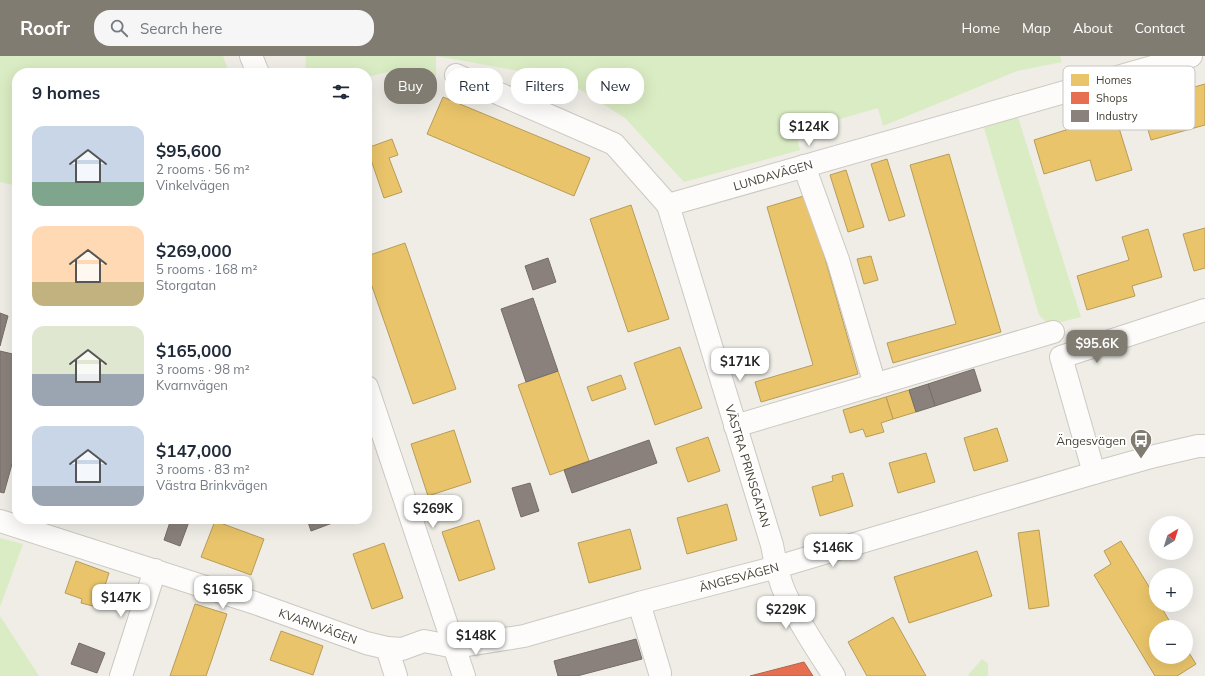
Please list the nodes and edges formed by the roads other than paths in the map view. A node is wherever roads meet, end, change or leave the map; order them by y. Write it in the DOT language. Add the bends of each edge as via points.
graph roads {
  1 [pos="252,56"];
  2 [pos="1191,56"];
  3 [pos="1156,66"];
  4 [pos="256,68"];
  5 [pos="1063,92"];
  6 [pos="503,96"];
  7 [pos="804,166"];
  8 [pos="668,205"];
  9 [pos="1205,310"];
  10 [pos="1053,332"];
  11 [pos="875,385"];
  12 [pos="372,402"];
  13 [pos="735,426"];
  14 [pos="1205,446"];
  15 [pos="1094,473"];
  16 [pos="0,521"];
  17 [pos="777,567"];
  18 [pos="155,570"];
  19 [pos="639,603"];
  20 [pos="455,647"];
  21 [pos="387,648"];
  22 [pos="660,673"];
  23 [pos="121,676"];
  24 [pos="396,676"];
  25 [pos="464,676"];
  26 [pos="834,676"];
  1 -- 4 [label="street"];
  2 -- 3 [label="street, LUNDAVÄGEN"];
  5 -- 7 [label="street, LUNDAVÄGEN"];
  6 -- 8 [label="street" via="614,144"];
  7 -- 8 [label="street, LUNDAVÄGEN"];
  7 -- 11 [label="street" via="838,260"];
  8 -- 13 [label="street, VÄSTRA PRINSGATAN"];
  9 -- 15 [label="street" via="1061,357"];
  10 -- 11 [label="street"];
  11 -- 13 [label="street"];
  12 -- 20 [label="street"];
  13 -- 17 [label="street, VÄSTRA PRINSGATAN"];
  14 -- 15 [label="street, ÄNGESVÄGEN" via="1155,456"];
  15 -- 17 [label="street, ÄNGESVÄGEN"];
  16 -- 18 [label="street, KVARNVÄGEN"];
  17 -- 19 [label="street, ÄNGESVÄGEN"];
  17 -- 26 [label="street, VÄSTRA PRINSGATAN" via="797,626"];
  18 -- 21 [label="street, KVARNVÄGEN"];
  18 -- 23 [label="street"];
  19 -- 20 [label="street, ÄNGESVÄGEN" via="524,636"];
  19 -- 22 [label="street"];
  20 -- 21 [label="street, KVARNVÄGEN" via="424,641 402,649"];
  20 -- 25 [label="street"];
  21 -- 24 [label="street"];
}
